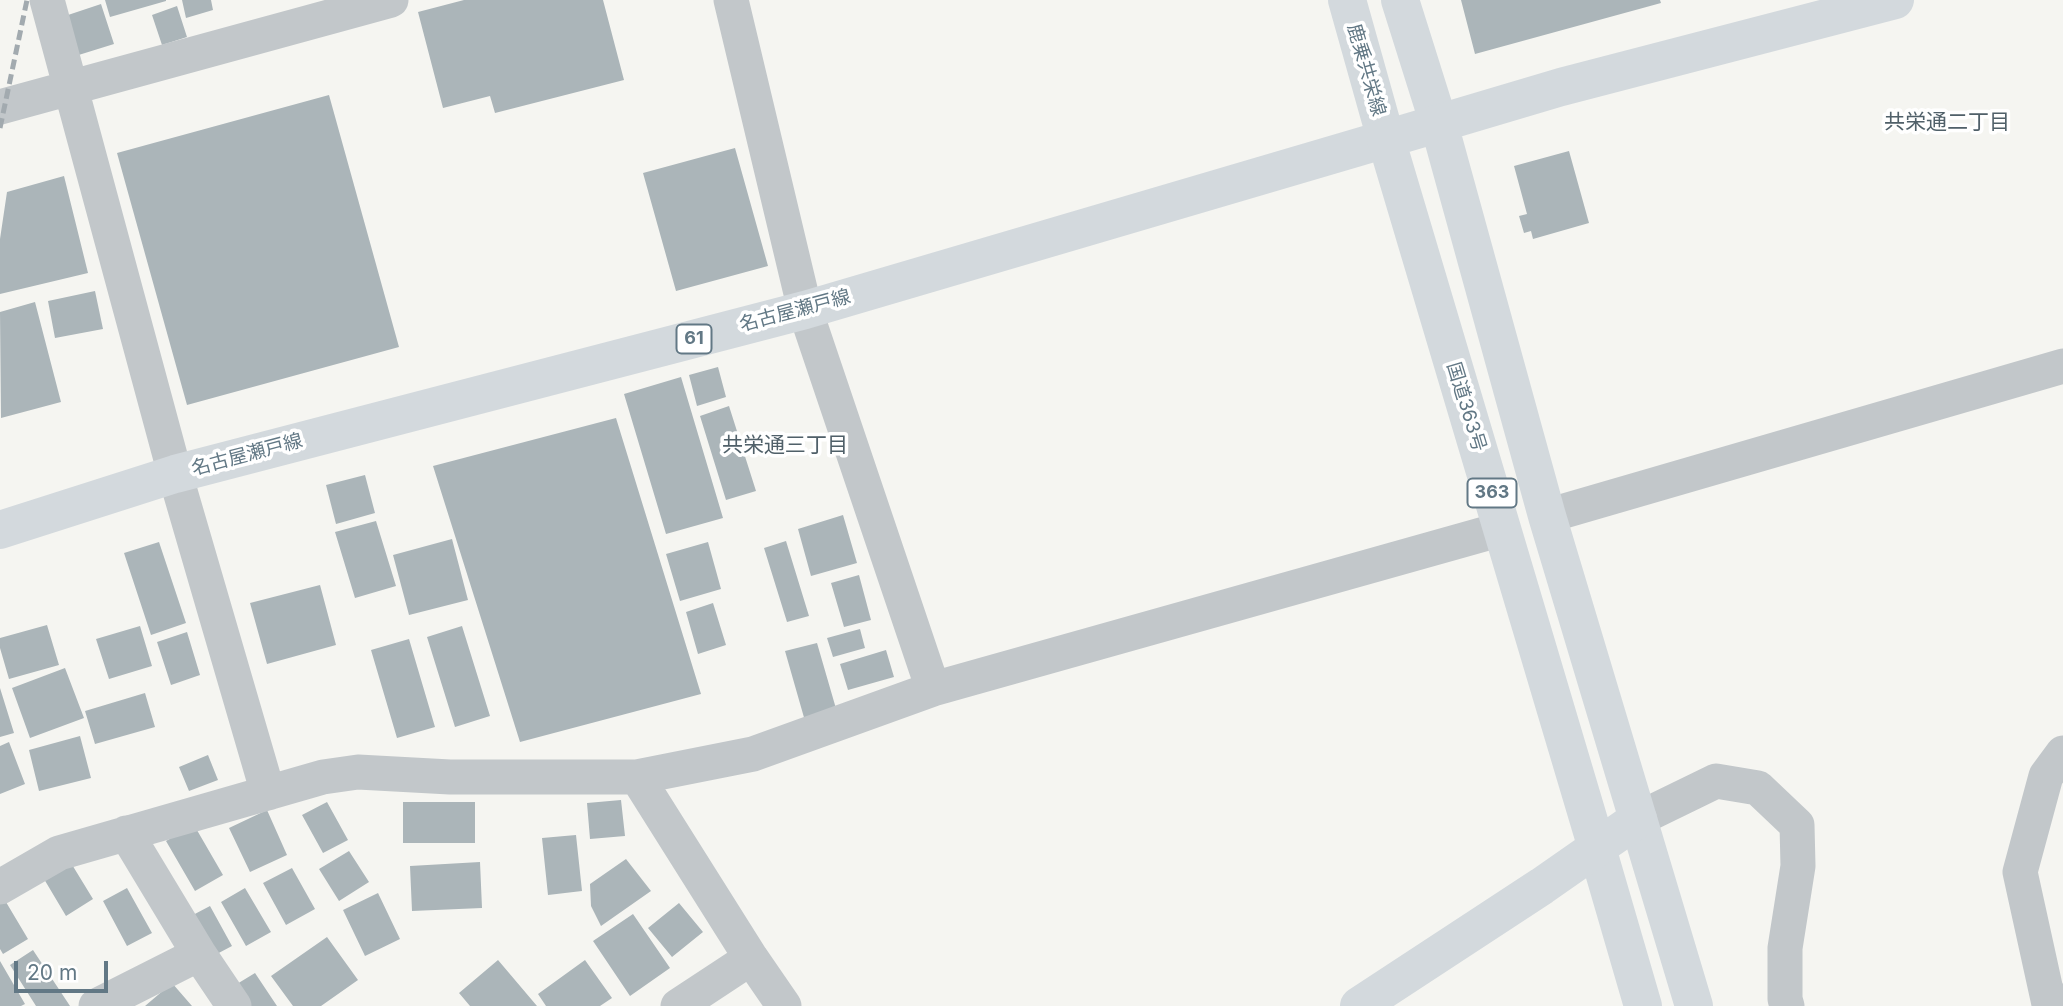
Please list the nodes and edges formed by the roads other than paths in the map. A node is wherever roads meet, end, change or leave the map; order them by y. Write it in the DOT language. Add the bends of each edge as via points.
graph roads {
  1 [pos="47,0"];
  2 [pos="391,0"];
  3 [pos="732,0"];
  4 [pos="1347,0"];
  5 [pos="1400,0"];
  6 [pos="1895,0"];
  7 [pos="70,88"];
  8 [pos="0,107"];
  9 [pos="1439,124"];
  10 [pos="1386,139"];
  11 [pos="805,310"];
  12 [pos="2063,366"];
  13 [pos="175,474"];
  14 [pos="1548,516"];
  15 [pos="1502,529"];
  16 [pos="0,530"];
  17 [pos="933,690"];
  18 [pos="2063,752"];
  19 [pos="637,777"];
  20 [pos="268,793"];
  21 [pos="1638,819"];
  22 [pos="126,833"];
  23 [pos="1597,848"];
  24 [pos="0,887"];
  25 [pos="199,954"];
  26 [pos="751,958"];
  27 [pos="2052,1004"];
  28 [pos="96,1006"];
  29 [pos="234,1006"];
  30 [pos="678,1006"];
  31 [pos="784,1006"];
  32 [pos="1359,1006"];
  33 [pos="1643,1006"];
  34 [pos="1694,1006"];
  35 [pos="1787,1006"];
  1 -- 7 [label="street"];
  2 -- 7 [label="street"];
  3 -- 11 [label="street"];
  4 -- 10 [label="main road, 鹿乗共栄線"];
  5 -- 9 [label="main road"];
  6 -- 9 [label="main road" via="1561,87"];
  7 -- 8 [label="street"];
  7 -- 13 [label="street"];
  9 -- 10 [label="main road"];
  9 -- 14 [label="main road, 363"];
  10 -- 11 [label="main road, 名古屋瀬戸線 / 61"];
  10 -- 15 [label="main road, 国道363号 / 363"];
  11 -- 13 [label="main road, 名古屋瀬戸線 / 61"];
  11 -- 17 [label="street"];
  12 -- 14 [label="street"];
  13 -- 16 [label="main road, 名古屋瀬戸線 / 61"];
  13 -- 20 [label="street"];
  14 -- 21 [label="main road, 363"];
  15 -- 17 [label="street"];
  15 -- 23 [label="main road, 国道363号 / 363"];
  17 -- 19 [label="street" via="753,754"];
  18 -- 27 [label="street" via="2046,776 2020,872"];
  19 -- 20 [label="street" via="450,778 358,772"];
  19 -- 26 [label="street"];
  20 -- 22 [label="street"];
  21 -- 23 [label="main road"];
  21 -- 34 [label="main road"];
  21 -- 35 [label="street" via="1716,781 1758,788 1797,825 1798,866 1785,948"];
  22 -- 24 [label="street" via="59,853"];
  22 -- 25 [label="street"];
  23 -- 32 [label="main road"];
  23 -- 33 [label="main road, 国道363号"];
  25 -- 28 [label="street"];
  25 -- 29 [label="street"];
  26 -- 30 [label="street"];
  26 -- 31 [label="street"];
}
